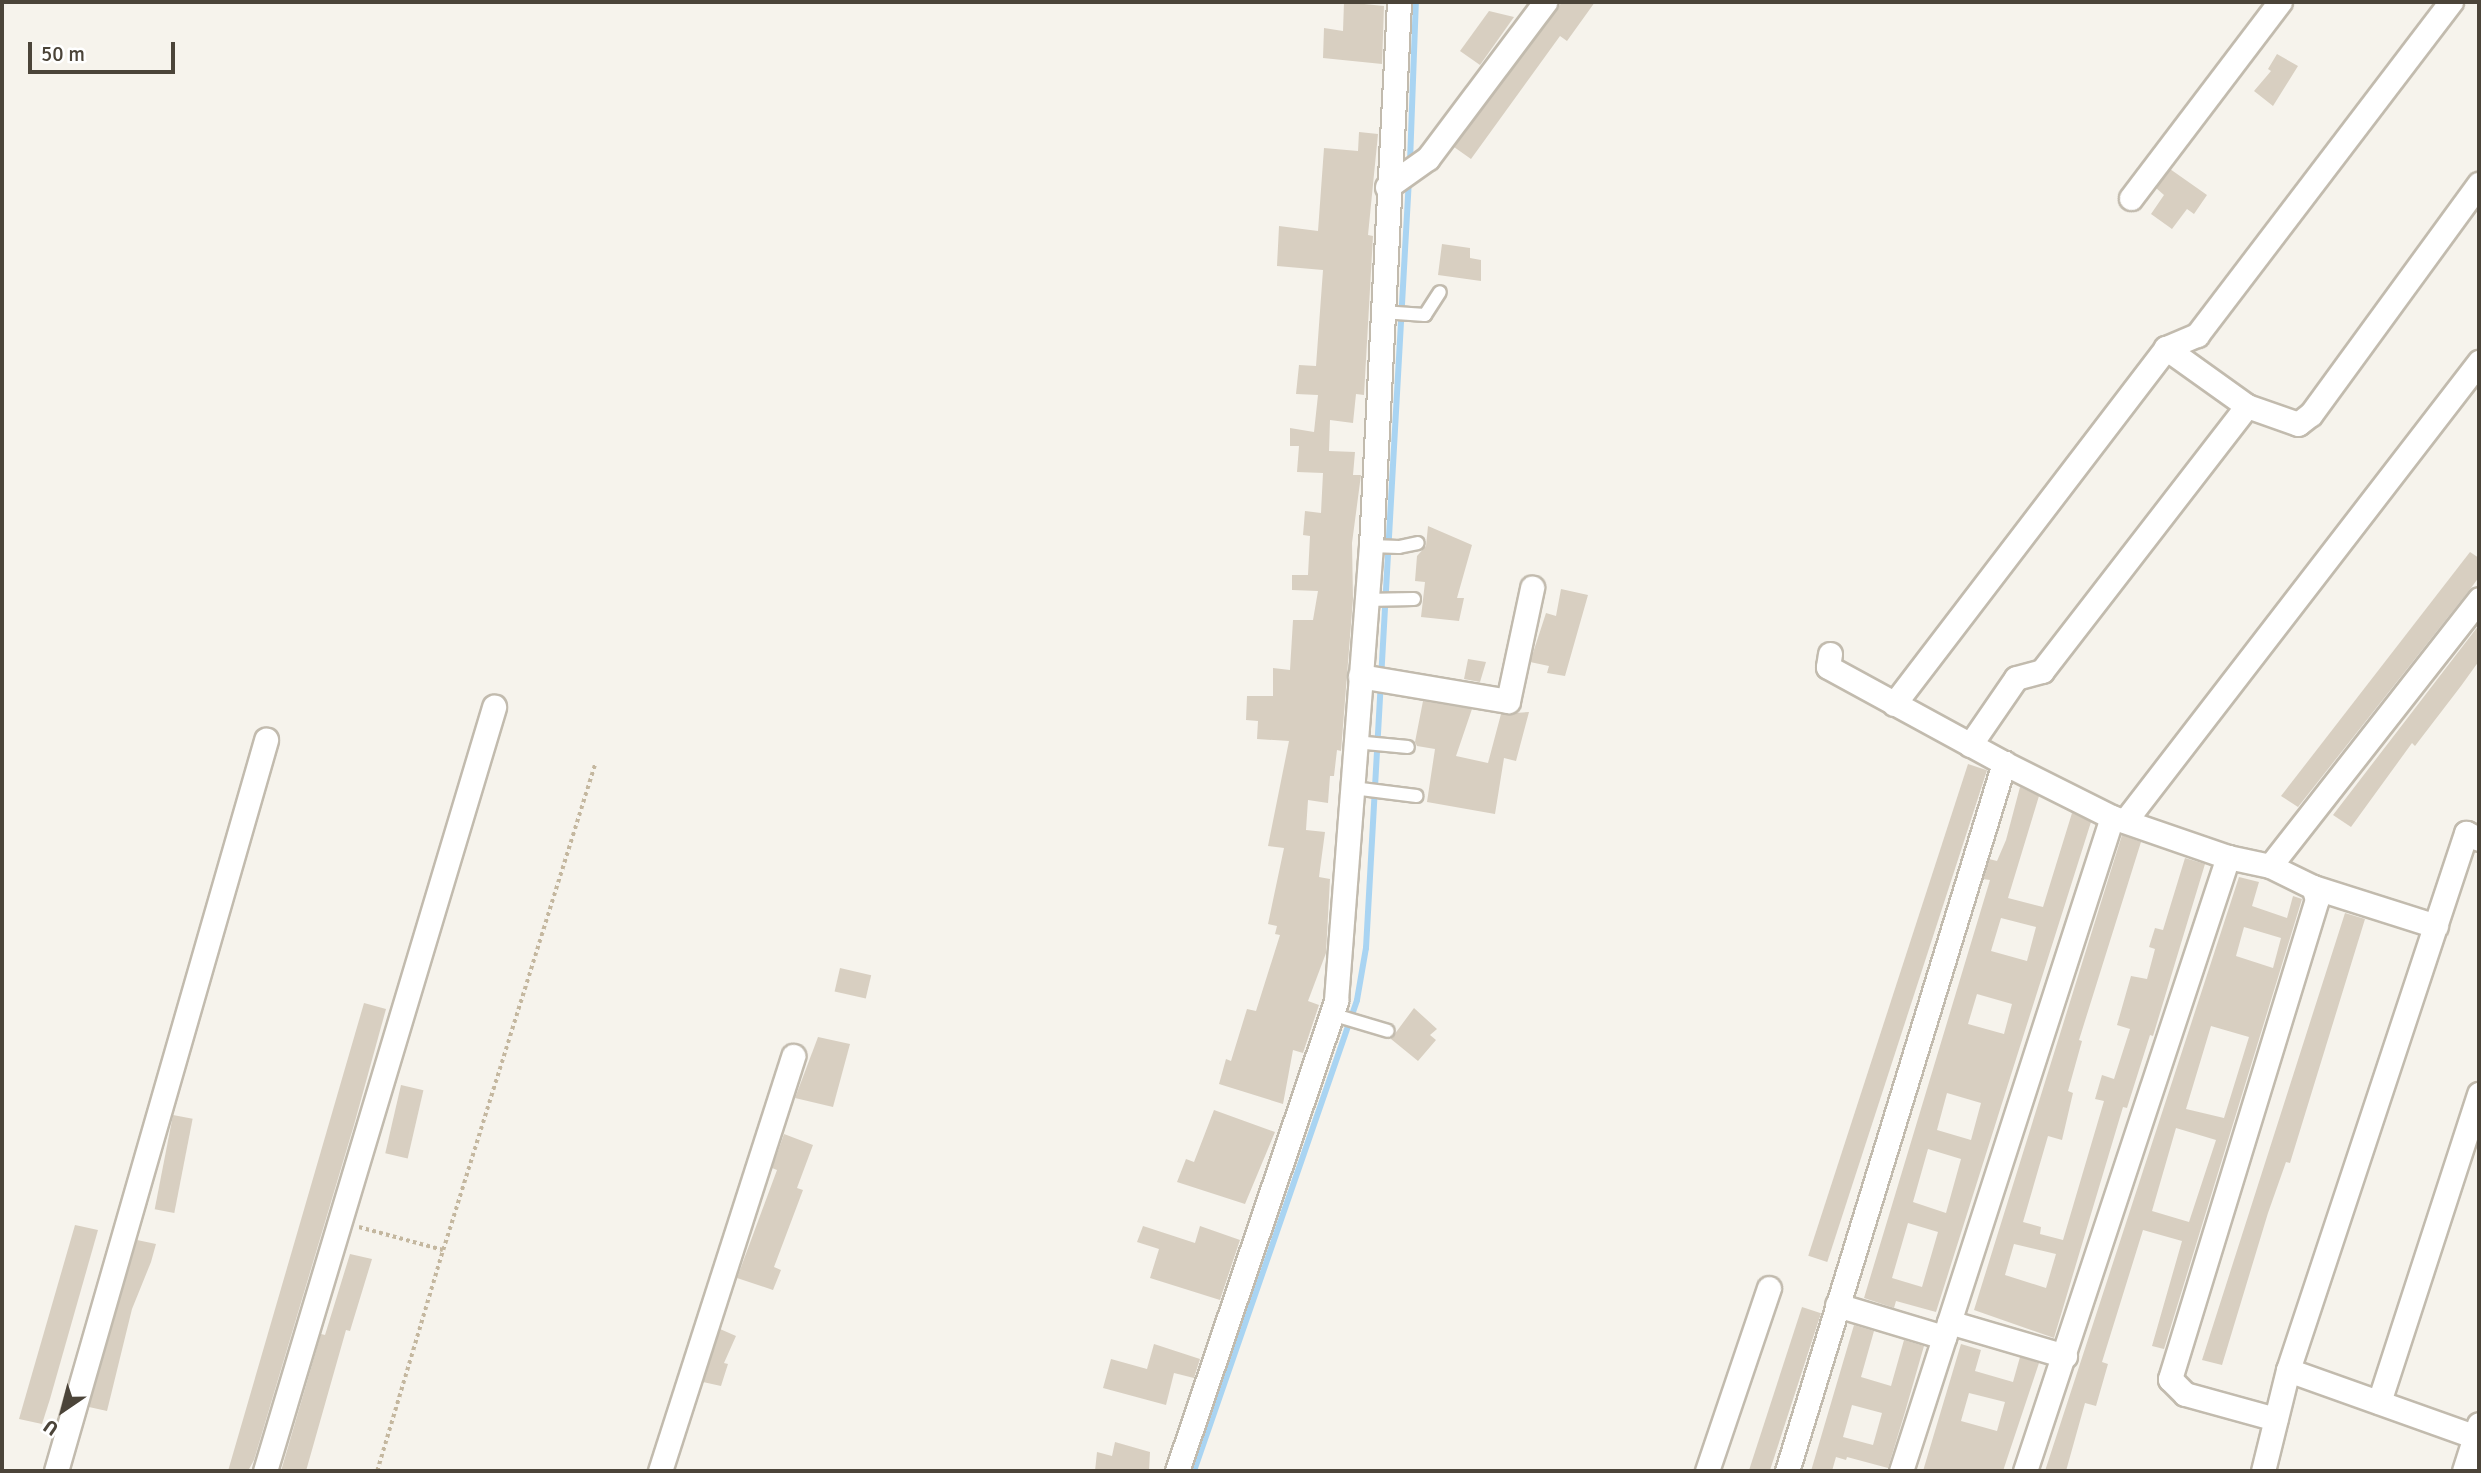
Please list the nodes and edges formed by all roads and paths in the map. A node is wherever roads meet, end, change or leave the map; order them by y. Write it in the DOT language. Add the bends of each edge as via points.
graph roads {
  1 [pos="1399,2"];
  2 [pos="1545,2"];
  3 [pos="2280,2"];
  4 [pos="2451,2"];
  5 [pos="2479,184"];
  6 [pos="1388,187"];
  7 [pos="2131,198"];
  8 [pos="1440,292"];
  9 [pos="1385,313"];
  10 [pos="2166,348"];
  11 [pos="2479,362"];
  12 [pos="2247,406"];
  13 [pos="1418,542"];
  14 [pos="1377,546"];
  15 [pos="1532,588"];
  16 [pos="2479,599"];
  17 [pos="1371,600"];
  18 [pos="1414,600"];
  19 [pos="1830,653"];
  20 [pos="1375,677"];
  21 [pos="1894,704"];
  22 [pos="494,707"];
  23 [pos="266,740"];
  24 [pos="1361,743"];
  25 [pos="1970,745"];
  26 [pos="1408,747"];
  27 [pos="2004,763"];
  28 [pos="595,764"];
  29 [pos="1358,789"];
  30 [pos="1416,796"];
  31 [pos="2119,819"];
  32 [pos="2479,839"];
  33 [pos="2228,857"];
  34 [pos="2270,866"];
  35 [pos="2313,887"];
  36 [pos="2435,926"];
  37 [pos="1336,1015"];
  38 [pos="1388,1031"];
  39 [pos="793,1056"];
  40 [pos="2479,1094"];
  41 [pos="340,1222"];
  42 [pos="443,1250"];
  43 [pos="1769,1288"];
  44 [pos="1837,1305"];
  45 [pos="1947,1329"];
  46 [pos="2065,1356"];
  47 [pos="2288,1370"];
  48 [pos="2379,1402"];
  49 [pos="2276,1419"];
  50 [pos="2478,1433"];
  51 [pos="56,1471"];
  52 [pos="265,1471"];
  53 [pos="377,1471"];
  54 [pos="660,1471"];
  55 [pos="1177,1471"];
  56 [pos="1707,1471"];
  57 [pos="1787,1471"];
  58 [pos="1901,1471"];
  59 [pos="2025,1471"];
  60 [pos="2263,1471"];
  61 [pos="2464,1471"];
  1 -- 6 [label="street"];
  2 -- 6 [label="street" via="1428,158"];
  3 -- 7 [label="street"];
  4 -- 10 [label="street" via="2197,335"];
  5 -- 12 [label="street" via="2311,414 2298,424"];
  6 -- 9 [label="street"];
  8 -- 9 [label="lane" via="1424,316"];
  9 -- 14 [label="street"];
  10 -- 12 [label="street"];
  10 -- 21 [label="street"];
  11 -- 31 [label="street"];
  12 -- 25 [label="street" via="2042,671 2016,678"];
  13 -- 14 [label="lane"];
  14 -- 17 [label="street"];
  15 -- 20 [label="street" via="1510,699"];
  16 -- 34 [label="street"];
  17 -- 18 [label="lane"];
  17 -- 20 [label="street"];
  19 -- 21 [label="street" via="1828,667"];
  20 -- 24 [label="street"];
  21 -- 25 [label="street"];
  22 -- 41 [label="street"];
  23 -- 51 [label="street"];
  24 -- 26 [label="lane"];
  24 -- 29 [label="street"];
  25 -- 27 [label="street"];
  27 -- 31 [label="street"];
  27 -- 44 [label="street"];
  28 -- 42 [label="path"];
  29 -- 30 [label="lane"];
  29 -- 37 [label="street"];
  31 -- 33 [label="street"];
  31 -- 45 [label="street"];
  32 -- 36 [label="street" via="2466,833"];
  33 -- 34 [label="street"];
  33 -- 46 [label="street"];
  34 -- 35 [label="street"];
  35 -- 36 [label="street"];
  35 -- 49 [label="street" via="2317,899 2309,929 2170,1378 2185,1394"];
  36 -- 47 [label="street"];
  37 -- 38 [label="lane"];
  37 -- 55 [label="street"];
  39 -- 54 [label="street"];
  40 -- 48 [label="street"];
  41 -- 42 [label="path"];
  41 -- 52 [label="street"];
  42 -- 53 [label="path"];
  43 -- 56 [label="street"];
  44 -- 45 [label="street"];
  44 -- 57 [label="street"];
  45 -- 46 [label="street"];
  45 -- 58 [label="street"];
  46 -- 59 [label="street"];
  47 -- 48 [label="street"];
  47 -- 49 [label="street"];
  48 -- 50 [label="street"];
  49 -- 60 [label="street"];
  50 -- 61 [label="street"];
}
